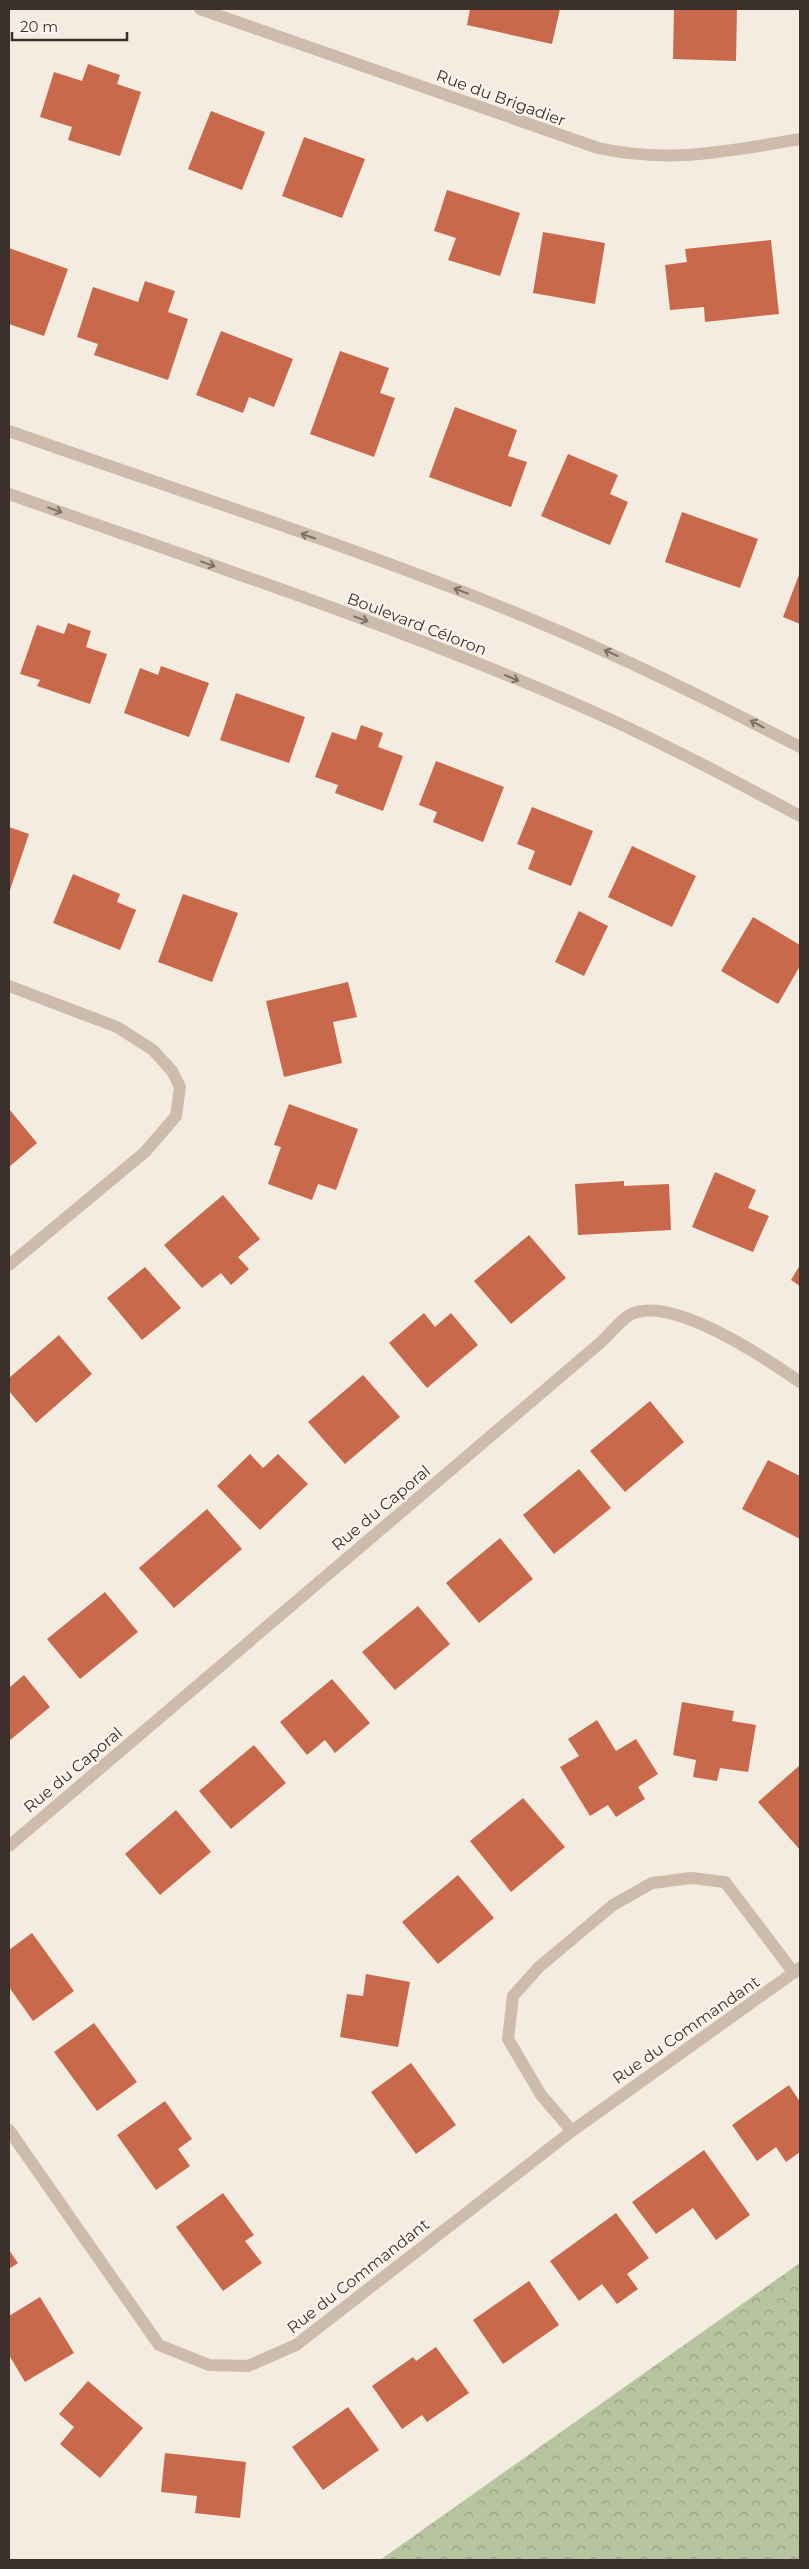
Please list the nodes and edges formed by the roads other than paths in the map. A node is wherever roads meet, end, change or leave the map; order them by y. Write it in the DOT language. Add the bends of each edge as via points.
graph roads {
  1 [pos="200,9"];
  2 [pos="800,139"];
  3 [pos="9,432"];
  4 [pos="9,494"];
  5 [pos="800,747"];
  6 [pos="800,816"];
  7 [pos="9,986"];
  8 [pos="9,1265"];
  9 [pos="800,1382"];
  10 [pos="9,1846"];
  11 [pos="797,1970"];
  12 [pos="9,2130"];
  13 [pos="572,2131"];
  1 -- 2 [label="street, Rue du Brigadier" via="598,148 639,156 678,156 741,150"];
  5 -- 3 [label="street, one-way" via="678,684 501,607 368,557"];
  4 -- 6 [label="street, Boulevard Céloron, one-way" via="504,674 684,754"];
  7 -- 8 [label="street" via="117,1027 153,1050 172,1071 180,1087 176,1116 145,1152"];
  9 -- 10 [label="street, Rue du Caporal" via="692,1318 654,1310 628,1316"];
  11 -- 13 [label="street, Rue du Commandant"];
  11 -- 13 [label="street, Rue du Commandant" via="725,1882 691,1878 652,1883 613,1905 539,1967 514,1996 508,2039 541,2095"];
  12 -- 13 [label="street, Rue du Commandant" via="160,2344 209,2365 248,2366 296,2345"];
}
